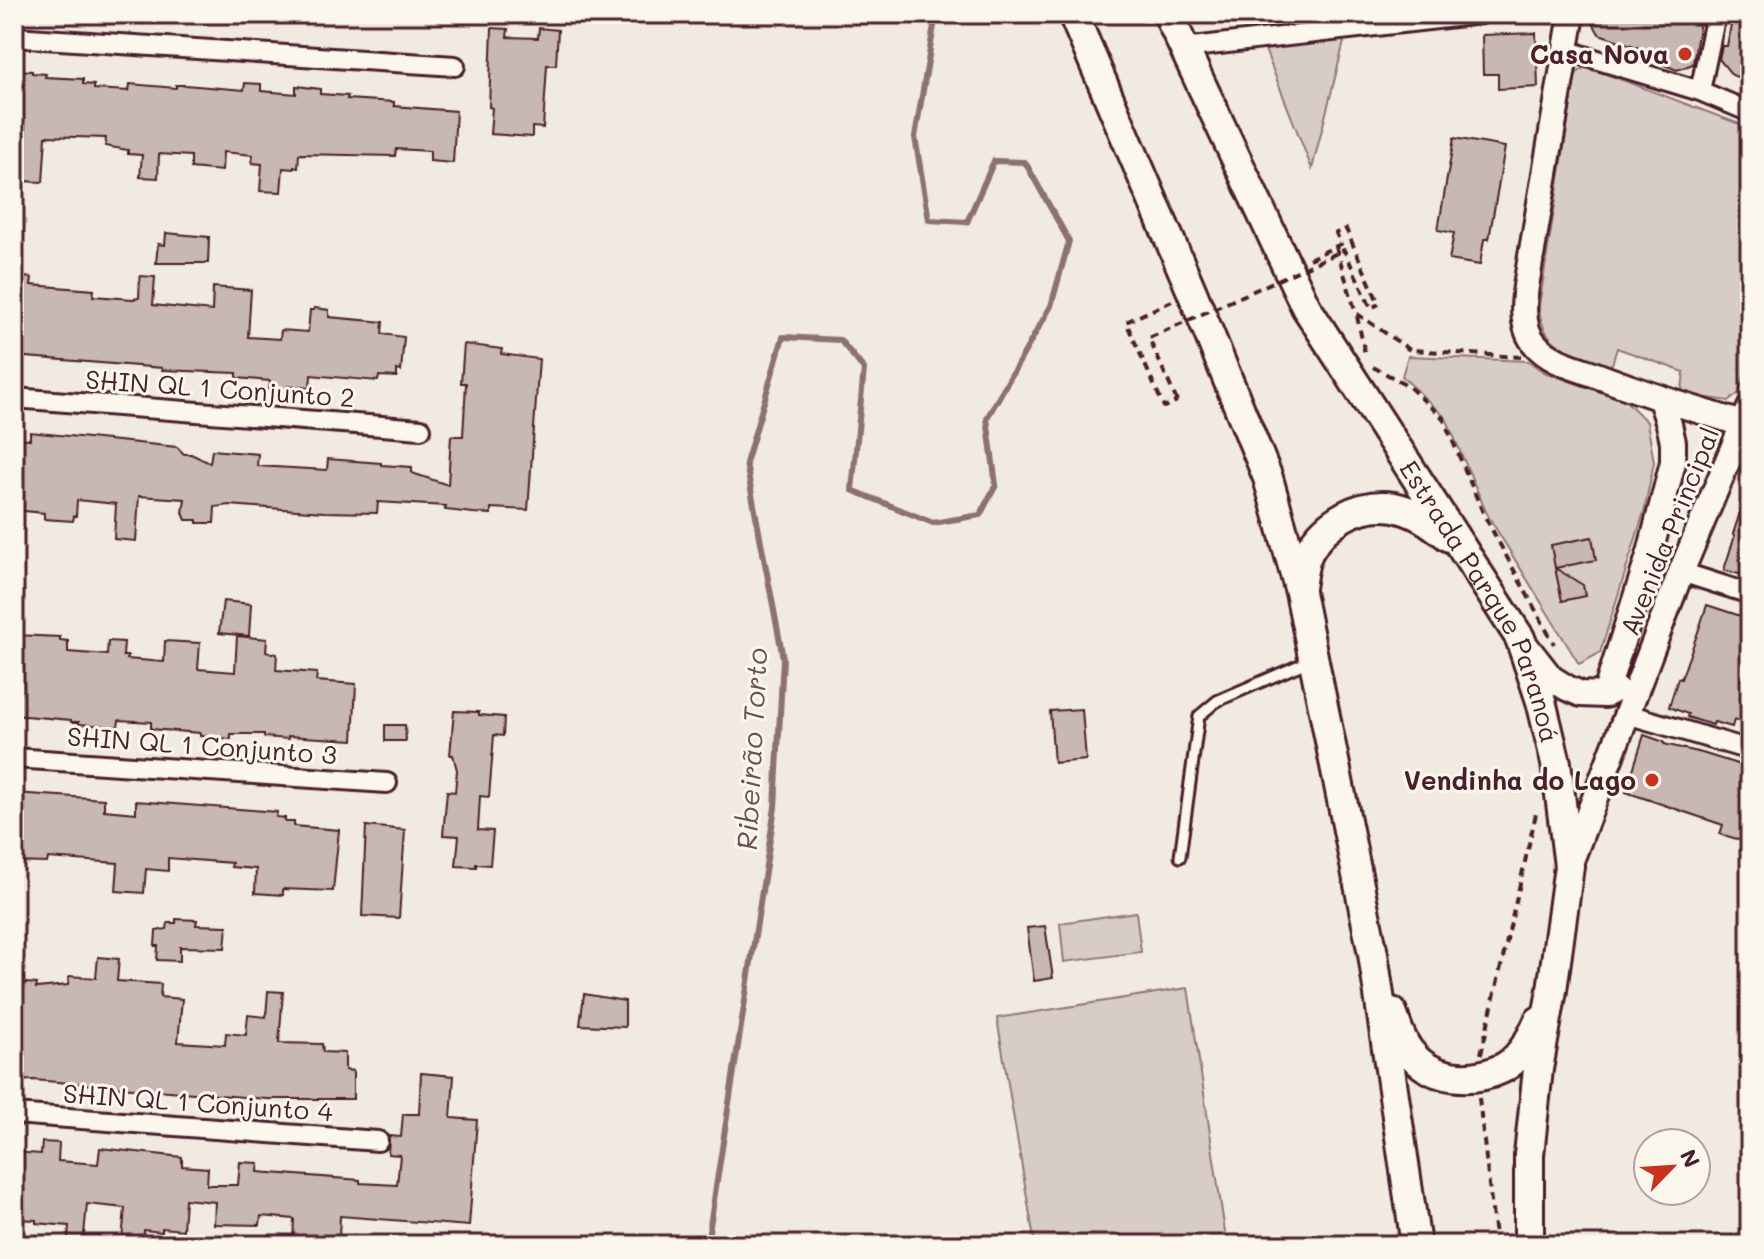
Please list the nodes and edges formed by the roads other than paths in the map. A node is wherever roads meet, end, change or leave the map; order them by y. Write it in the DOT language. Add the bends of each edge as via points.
graph roads {
  1 [pos="1073,14"];
  2 [pos="1168,14"];
  3 [pos="1481,14"];
  4 [pos="1572,14"];
  5 [pos="1716,14"];
  6 [pos="14,37"];
  7 [pos="1184,48"];
  8 [pos="1565,50"];
  9 [pos="455,66"];
  10 [pos="1700,91"];
  11 [pos="1750,112"];
  12 [pos="14,398"];
  13 [pos="1661,400"];
  14 [pos="1746,416"];
  15 [pos="421,429"];
  16 [pos="1462,547"];
  17 [pos="1681,572"];
  18 [pos="1300,592"];
  19 [pos="1750,594"];
  20 [pos="1520,638"];
  21 [pos="1312,660"];
  22 [pos="1640,676"];
  23 [pos="1605,695"];
  24 [pos="1627,714"];
  25 [pos="1750,750"];
  26 [pos="14,758"];
  27 [pos="387,783"];
  28 [pos="1180,857"];
  29 [pos="1569,866"];
  30 [pos="1373,954"];
  31 [pos="1552,990"];
  32 [pos="14,1114"];
  33 [pos="378,1141"];
  34 [pos="1416,1245"];
  35 [pos="1529,1245"];
  1 -- 18 [label="main road" via="1268,478"];
  2 -- 7 [label="main road, Estrada Parque Paranoá"];
  3 -- 7 [label="street"];
  4 -- 8 [label="street"];
  5 -- 10 [label="street"];
  6 -- 9 [label="street"];
  7 -- 16 [label="main road, Estrada Parque Paranoá" via="1306,307"];
  8 -- 10 [label="street"];
  8 -- 13 [label="street" via="1528,274 1526,325 1534,344 1555,359"];
  10 -- 11 [label="street"];
  12 -- 15 [label="street, SHIN QL 1 Conjunto 2"];
  13 -- 14 [label="street"];
  13 -- 23 [label="street" via="1673,462"];
  14 -- 17 [label="street, Avenida Principal"];
  16 -- 18 [label="main road" via="1409,512 1361,508 1339,519 1309,551"];
  16 -- 20 [label="main road, Estrada Parque Paranoá"];
  17 -- 19 [label="street"];
  17 -- 22 [label="street, Avenida Principal"];
  18 -- 21 [label="main road"];
  20 -- 23 [label="street" via="1551,678 1581,694"];
  20 -- 29 [label="main road, Estrada Parque Paranoá" via="1556,763"];
  21 -- 28 [label="lane" via="1217,701 1199,716"];
  21 -- 30 [label="main road"];
  22 -- 23 [label="street, Avenida Principal"];
  22 -- 24 [label="street, Avenida Principal"];
  24 -- 25 [label="street"];
  24 -- 29 [label="street, Avenida Principal"];
  26 -- 27 [label="street, SHIN QL 1 Conjunto 3"];
  29 -- 31 [label="main road, Estrada Parque Paranoá"];
  30 -- 31 [label="main road" via="1410,1053 1433,1071 1453,1078 1502,1069 1517,1057 1531,1040"];
  30 -- 34 [label="main road"];
  31 -- 35 [label="main road, Estrada Parque Paranoá" via="1529,1155"];
  32 -- 33 [label="street, SHIN QL 1 Conjunto 4"];
}
